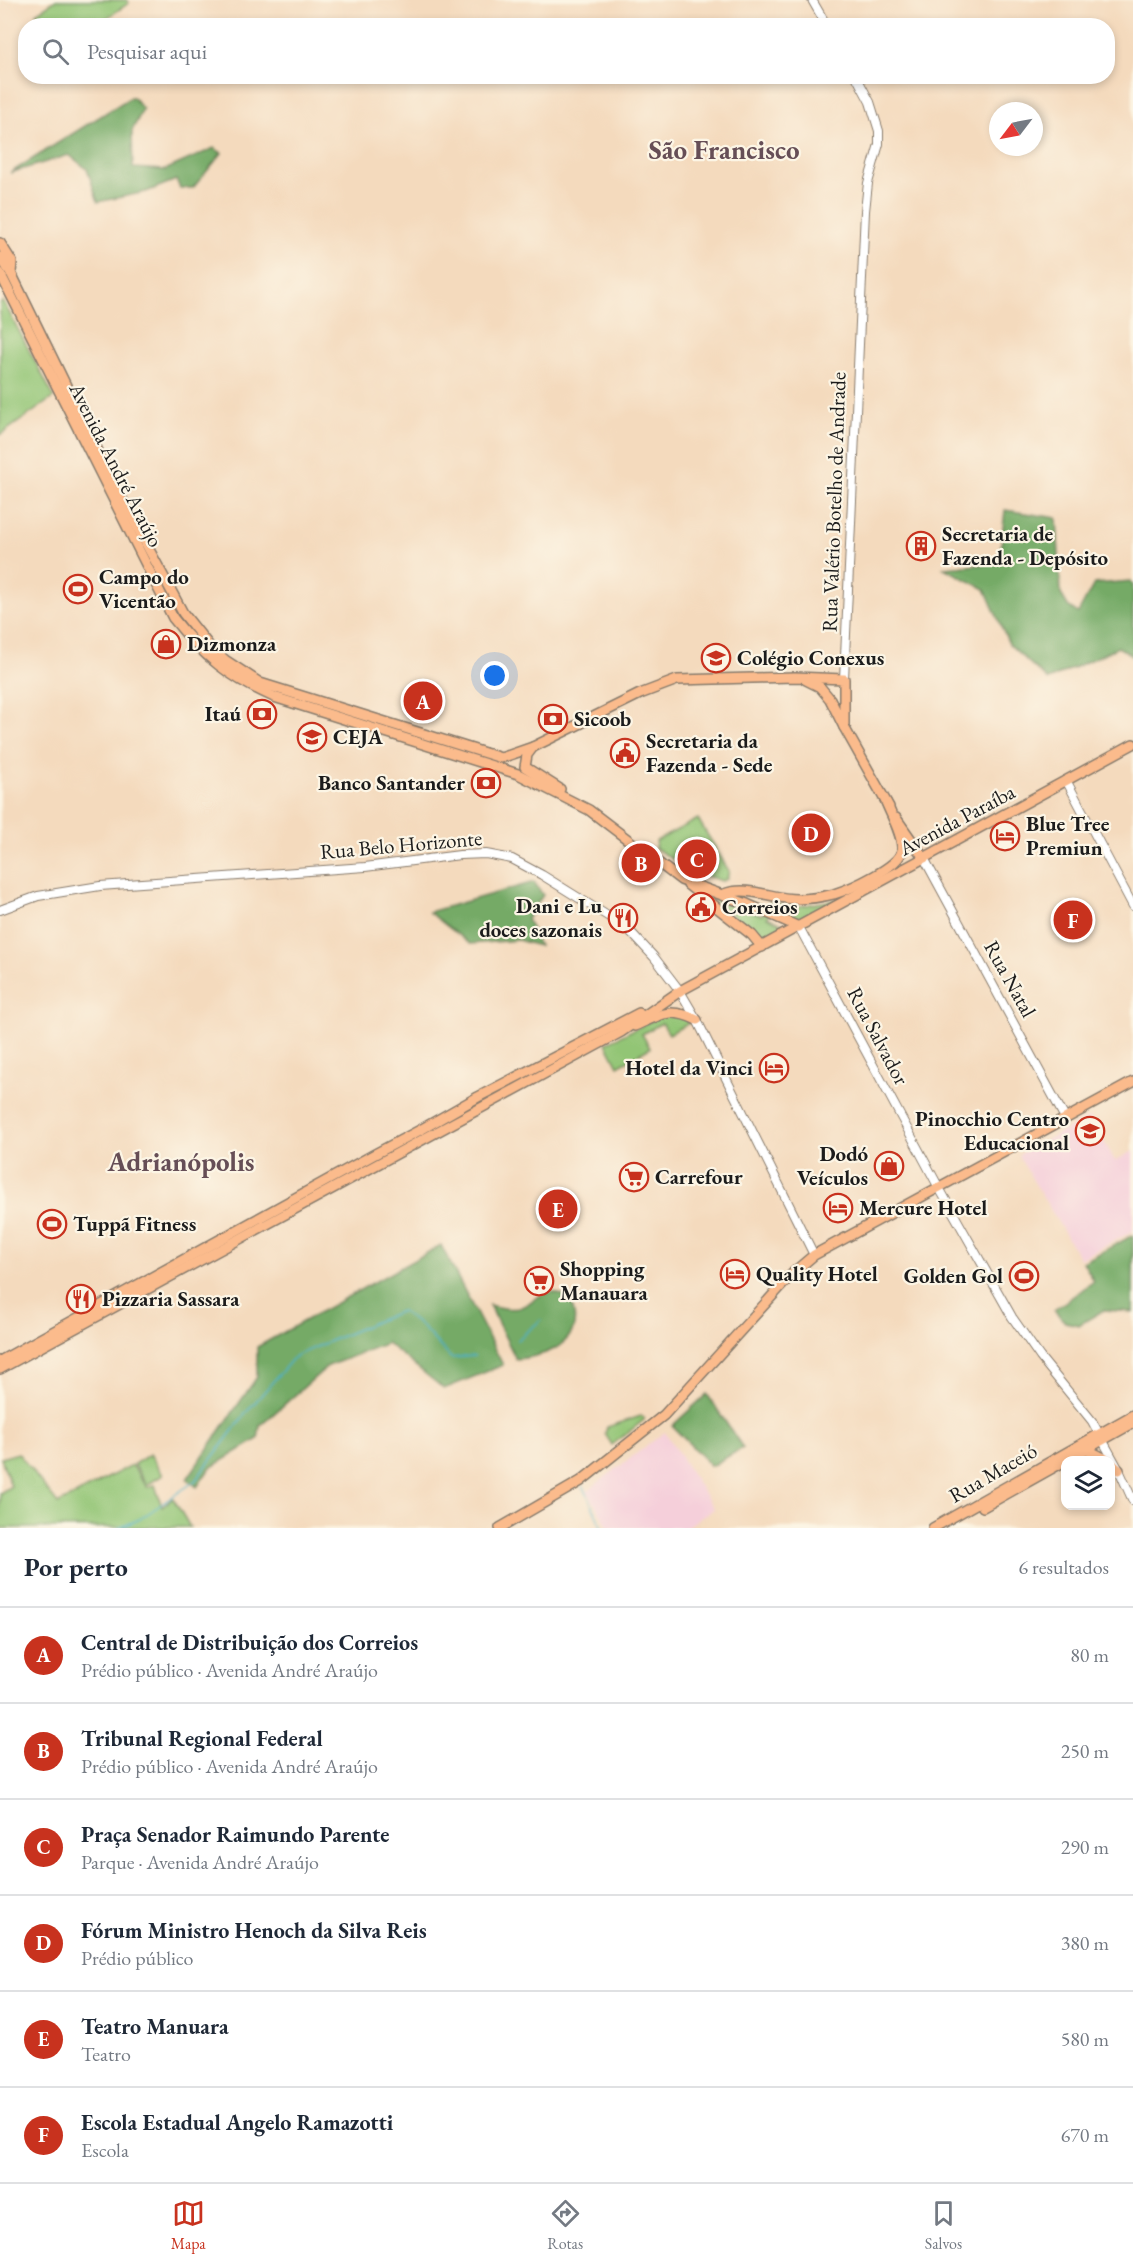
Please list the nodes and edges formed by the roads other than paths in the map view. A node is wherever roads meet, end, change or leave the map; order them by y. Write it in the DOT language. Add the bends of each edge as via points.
graph roads {
  1 [pos="812,0"];
  2 [pos="822,18"];
  3 [pos="860,84"];
  4 [pos="0,243"];
  5 [pos="0,257"];
  6 [pos="4,276"];
  7 [pos="5,292"];
  8 [pos="795,676"];
  9 [pos="844,679"];
  10 [pos="844,727"];
  11 [pos="1133,744"];
  12 [pos="533,747"];
  13 [pos="1066,780"];
  14 [pos="886,802"];
  15 [pos="580,805"];
  16 [pos="924,858"];
  17 [pos="681,880"];
  18 [pos="724,894"];
  19 [pos="1133,906"];
  20 [pos="0,910"];
  21 [pos="799,927"];
  22 [pos="762,947"];
  23 [pos="680,991"];
  24 [pos="653,1008"];
  25 [pos="697,1020"];
  26 [pos="621,1032"];
  27 [pos="1133,1082"];
  28 [pos="1065,1118"];
  29 [pos="457,1120"];
  30 [pos="469,1122"];
  31 [pos="938,1186"];
  32 [pos="814,1255"];
  33 [pos="0,1361"];
  34 [pos="0,1369"];
  35 [pos="1133,1415"];
  36 [pos="1133,1423"];
  37 [pos="1102,1436"];
  38 [pos="1086,1449"];
  39 [pos="1099,1456"];
  40 [pos="1115,1466"];
  41 [pos="1119,1470"];
  42 [pos="1133,1501"];
  43 [pos="500,1528"];
  44 [pos="933,1528"];
  45 [pos="945,1528"];
  1 -- 2 [label="street"];
  3 -- 9 [label="street, Rua Valério Botelho de Andrade" via="875,112 879,144 867,196"];
  4 -- 6 [label="main road" via="12,262"];
  5 -- 6 [label="main road, Avenida André Araújo"];
  6 -- 7 [label="main road, Avenida André Araújo"];
  6 -- 12 [label="main road, Avenida André Araújo" via="171,593 210,647 260,683 493,757"];
  7 -- 15 [label="main road, Avenida André Araújo" via="173,618 205,655 236,679 274,697 518,774"];
  8 -- 9 [label="main road"];
  8 -- 10 [label="main road" via="813,682 825,692"];
  8 -- 12 [label="main road" via="677,680"];
  9 -- 10 [label="main road, Rua Valério Botelho de Andrade"];
  10 -- 14 [label="main road, Rua Valério Botelho de Andrade"];
  11 -- 13 [label="main road, Avenida Paraíba"];
  12 -- 15 [label="main road" via="526,755 525,767"];
  13 -- 16 [label="main road, Avenida Paraíba"];
  13 -- 19 [label="street"];
  14 -- 16 [label="main road, Rua Valério Botelho de Andrade"];
  14 -- 18 [label="main road" via="902,849 898,860 877,873 843,891 819,897 785,898 740,891"];
  15 -- 17 [label="main road, Avenida André Araújo"];
  16 -- 21 [label="main road, Avenida Paraíba"];
  16 -- 28 [label="street, Rua Natal"];
  17 -- 18 [label="main road, Avenida André Araújo"];
  17 -- 22 [label="main road"];
  18 -- 21 [label="main road, Avenida André Araújo"];
  20 -- 23 [label="street, Rua Belo Horizonte" via="38,896 100,886 486,854 512,859 627,928"];
  21 -- 22 [label="main road, Avenida Paraíba"];
  21 -- 31 [label="street, Rua Salvador"];
  22 -- 23 [label="main road, Avenida Paraíba"];
  23 -- 24 [label="main road, Avenida Paraíba"];
  23 -- 25 [label="street, Rua Belo Horizonte"];
  24 -- 26 [label="main road"];
  24 -- 33 [label="main road" via="478,1097"];
  25 -- 26 [label="main road" via="669,1012"];
  25 -- 32 [label="street, Rua Belo Horizonte"];
  26 -- 29 [label="main road"];
  27 -- 28 [label="main road"];
  28 -- 31 [label="main road"];
  29 -- 30 [label="main road"];
  29 -- 34 [label="main road" via="436,1136"];
  31 -- 32 [label="main road"];
  31 -- 37 [label="street, Rua Salvador" via="1012,1317"];
  32 -- 43 [label="main road" via="664,1415 581,1481"];
  35 -- 37 [label="main road, Rua Maceió"];
  36 -- 37 [label="main road, Rua Maceió"];
  37 -- 38 [label="main road, Rua Maceió"];
  37 -- 41 [label="street, Rua Salvador"];
  37 -- 44 [label="main road, Rua Maceió"];
  38 -- 39 [label="main road"];
  38 -- 45 [label="main road, Rua Maceió"];
  40 -- 41 [label="main road"];
  41 -- 42 [label="street, Rua Salvador"];
}
